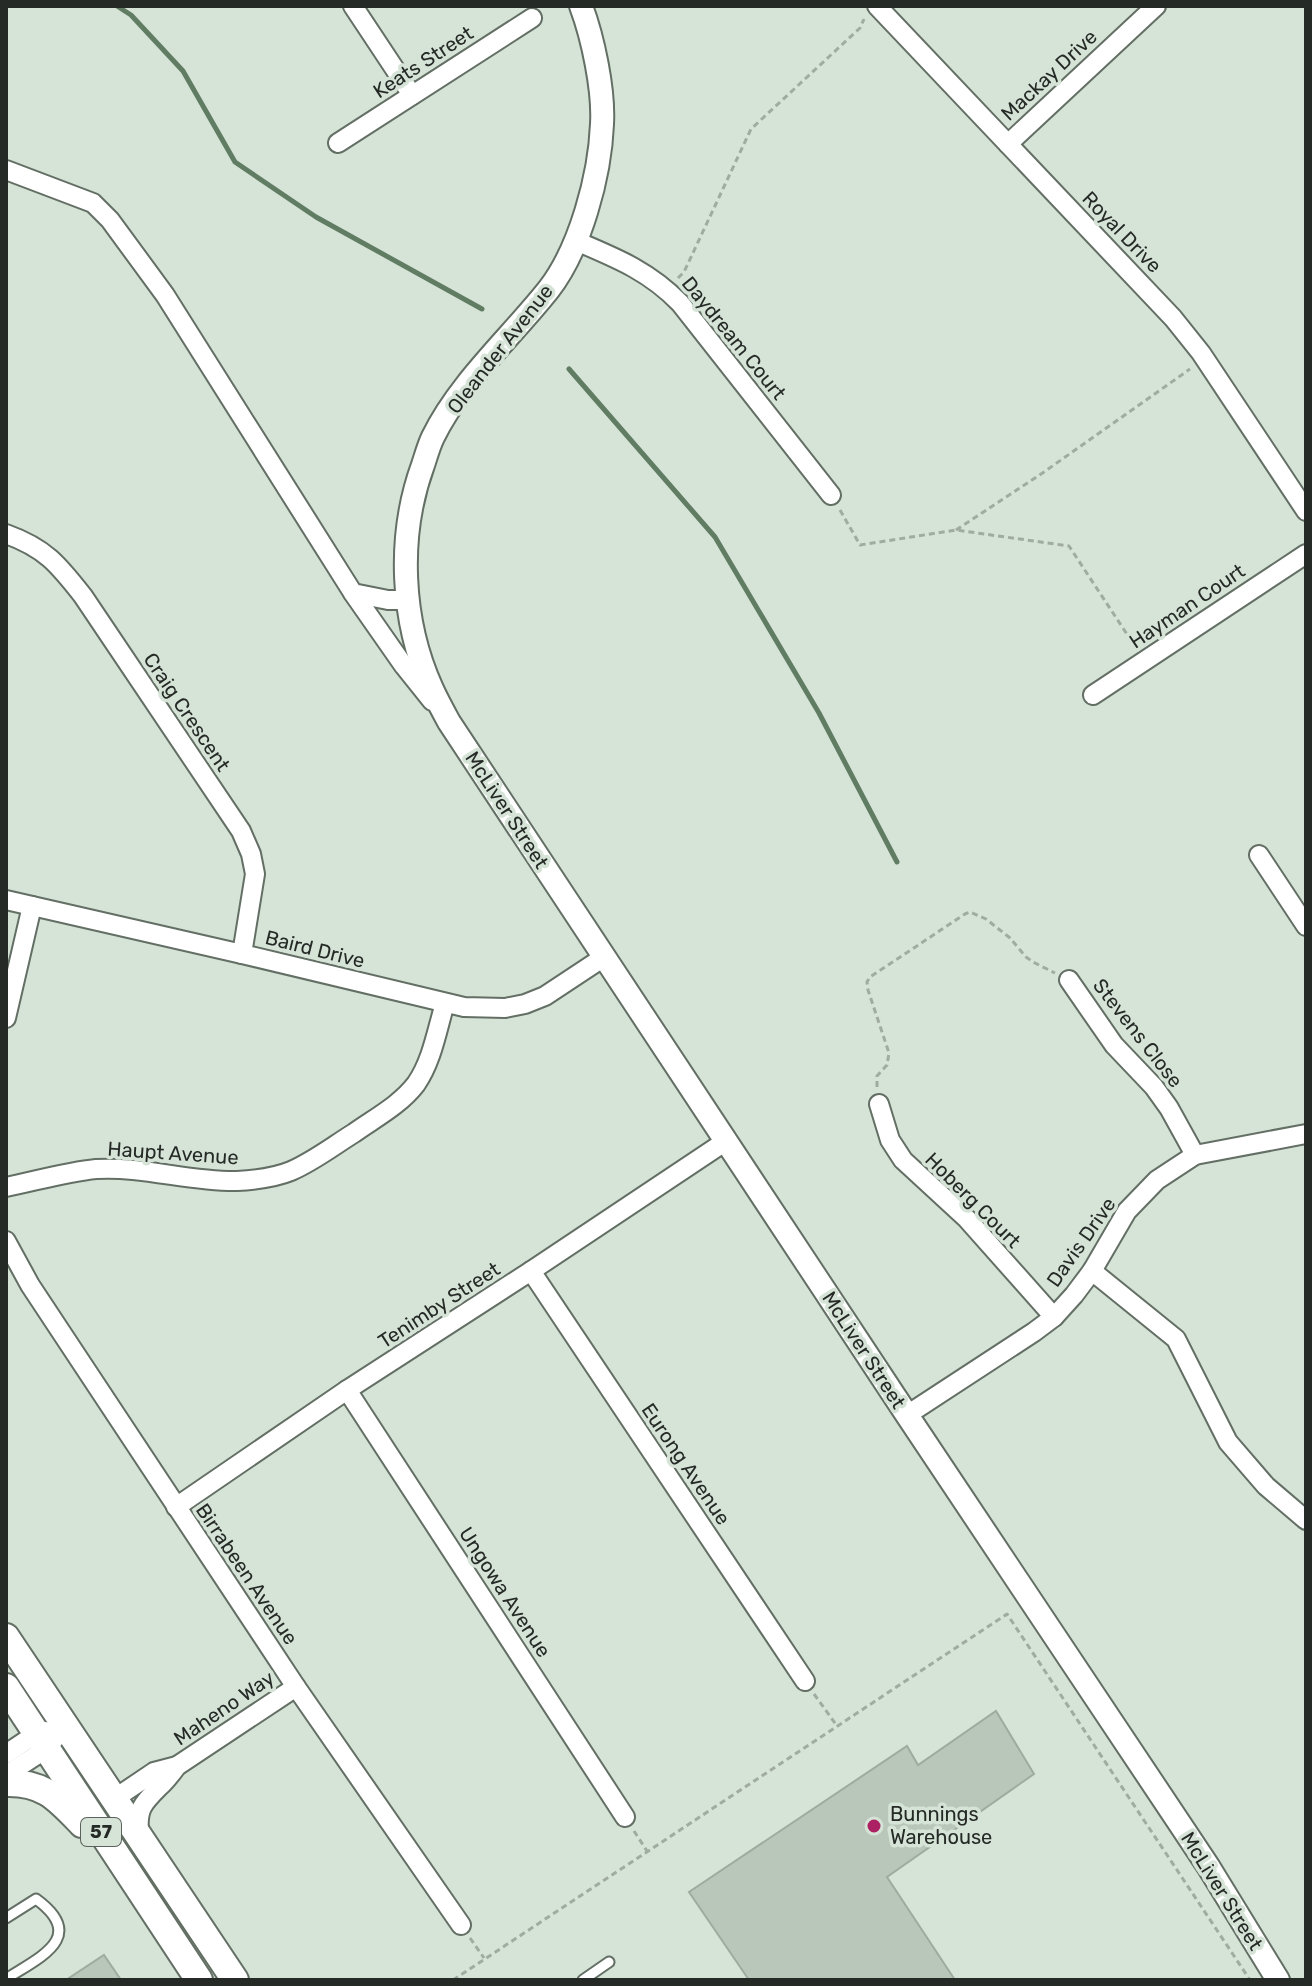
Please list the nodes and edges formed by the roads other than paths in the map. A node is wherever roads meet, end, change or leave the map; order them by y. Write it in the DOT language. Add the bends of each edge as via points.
graph roads {
  1 [pos="353,6"];
  2 [pos="581,6"];
  3 [pos="1156,6"];
  4 [pos="872,11"];
  5 [pos="532,18"];
  6 [pos="412,95"];
  7 [pos="338,143"];
  8 [pos="1008,144"];
  9 [pos="6,170"];
  10 [pos="576,241"];
  11 [pos="831,495"];
  12 [pos="1306,511"];
  13 [pos="6,534"];
  14 [pos="1306,554"];
  15 [pos="353,593"];
  16 [pos="408,600"];
  17 [pos="1093,695"];
  18 [pos="449,722"];
  19 [pos="1259,855"];
  20 [pos="6,900"];
  21 [pos="32,906"];
  22 [pos="1306,926"];
  23 [pos="242,954"];
  24 [pos="604,957"];
  25 [pos="1069,980"];
  26 [pos="445,1003"];
  27 [pos="6,1018"];
  28 [pos="879,1104"];
  29 [pos="1306,1134"];
  30 [pos="726,1141"];
  31 [pos="1195,1155"];
  32 [pos="6,1187"];
  33 [pos="6,1241"];
  34 [pos="531,1271"];
  35 [pos="1092,1271"];
  36 [pos="1054,1317"];
  37 [pos="347,1390"];
  38 [pos="907,1415"];
  39 [pos="176,1507"];
  40 [pos="1306,1520"];
  41 [pos="6,1637"];
  42 [pos="805,1681"];
  43 [pos="6,1687"];
  44 [pos="296,1687"];
  45 [pos="66,1725"];
  46 [pos="41,1742"];
  47 [pos="6,1754"];
  48 [pos="177,1766"];
  49 [pos="6,1775"];
  50 [pos="6,1783"];
  51 [pos="114,1799"];
  52 [pos="625,1817"];
  53 [pos="139,1836"];
  54 [pos="122,1863"];
  55 [pos="6,1918"];
  56 [pos="461,1925"];
  57 [pos="167,1931"];
  58 [pos="609,1962"];
  59 [pos="6,1979"];
  60 [pos="199,1980"];
  61 [pos="235,1980"];
  62 [pos="583,1980"];
  63 [pos="1278,1980"];
  1 -- 6 [label="street"];
  2 -- 10 [label="street, Oleander Avenue" via="603,123 595,180"];
  3 -- 8 [label="street, Mackay Drive"];
  4 -- 8 [label="street, Royal Drive"];
  5 -- 6 [label="street, Keats Street"];
  6 -- 7 [label="street, Keats Street"];
  8 -- 12 [label="street, Royal Drive" via="1173,318"];
  9 -- 15 [label="street, McLiver Street" via="93,203 110,220 165,295"];
  10 -- 11 [label="street, Daydream Court" via="630,264 667,289"];
  10 -- 16 [label="street, Oleander Avenue" via="551,286 460,395 433,437 414,490 406,543"];
  13 -- 23 [label="street, Craig Crescent" via="37,547 83,596 241,831 255,874"];
  14 -- 17 [label="street, Hayman Court"];
  15 -- 16 [label="street"];
  15 -- 18 [label="street, McLiver Street"];
  16 -- 18 [label="street, McLiver Street" via="423,666"];
  18 -- 24 [label="street, McLiver Street"];
  19 -- 22 [label="street"];
  20 -- 21 [label="street, Baird Drive"];
  21 -- 23 [label="street, Baird Drive"];
  21 -- 27 [label="street"];
  23 -- 26 [label="street, Baird Drive"];
  24 -- 26 [label="street, Baird Drive" via="525,1004 484,1009"];
  24 -- 30 [label="street, McLiver Street"];
  25 -- 31 [label="street, Stevens Close" via="1114,1045 1154,1087"];
  26 -- 32 [label="street, Haupt Avenue" via="426,1068 405,1096 288,1172 219,1181 96,1169"];
  28 -- 36 [label="street, Hoberg Court" via="890,1140 903,1160 957,1209"];
  29 -- 31 [label="street, Davis Drive"];
  30 -- 34 [label="street, Tenimby Street"];
  30 -- 38 [label="street, McLiver Street"];
  31 -- 35 [label="street, Davis Drive" via="1157,1180 1127,1211"];
  33 -- 39 [label="street, Birrabeen Avenue"];
  34 -- 37 [label="street, Tenimby Street"];
  34 -- 42 [label="street, Eurong Avenue"];
  35 -- 36 [label="street, Davis Drive"];
  35 -- 40 [label="street" via="1176,1339 1228,1442 1266,1486"];
  36 -- 38 [label="street, Davis Drive"];
  37 -- 39 [label="street, Tenimby Street"];
  37 -- 52 [label="street, Ungowa Avenue"];
  38 -- 63 [label="street, McLiver Street" via="1208,1866"];
  39 -- 44 [label="street, Birrabeen Avenue"];
  41 -- 45 [label="main road, 57"];
  43 -- 46 [label="main road, 57"];
  44 -- 48 [label="street, Maheno Way"];
  44 -- 56 [label="street, Birrabeen Avenue"];
  45 -- 46 [label="street"];
  45 -- 51 [label="main road, 57"];
  46 -- 47 [label="street"];
  46 -- 49 [label="street"];
  46 -- 54 [label="main road, 57"];
  48 -- 51 [label="street, Maheno Way" via="154,1772"];
  48 -- 53 [label="street, Maheno Way" via="141,1806"];
  50 -- 54 [label="main road" via="41,1788 55,1796"];
  51 -- 53 [label="main road, 57"];
  51 -- 57 [label="main road" via="112,1825 147,1882"];
  53 -- 61 [label="main road, 57"];
  54 -- 57 [label="main road, 57"];
  55 -- 59 [label="lane" via="36,1899 59,1924 58,1939 48,1953"];
  57 -- 60 [label="main road, 57"];
  58 -- 62 [label="lane"];
}
